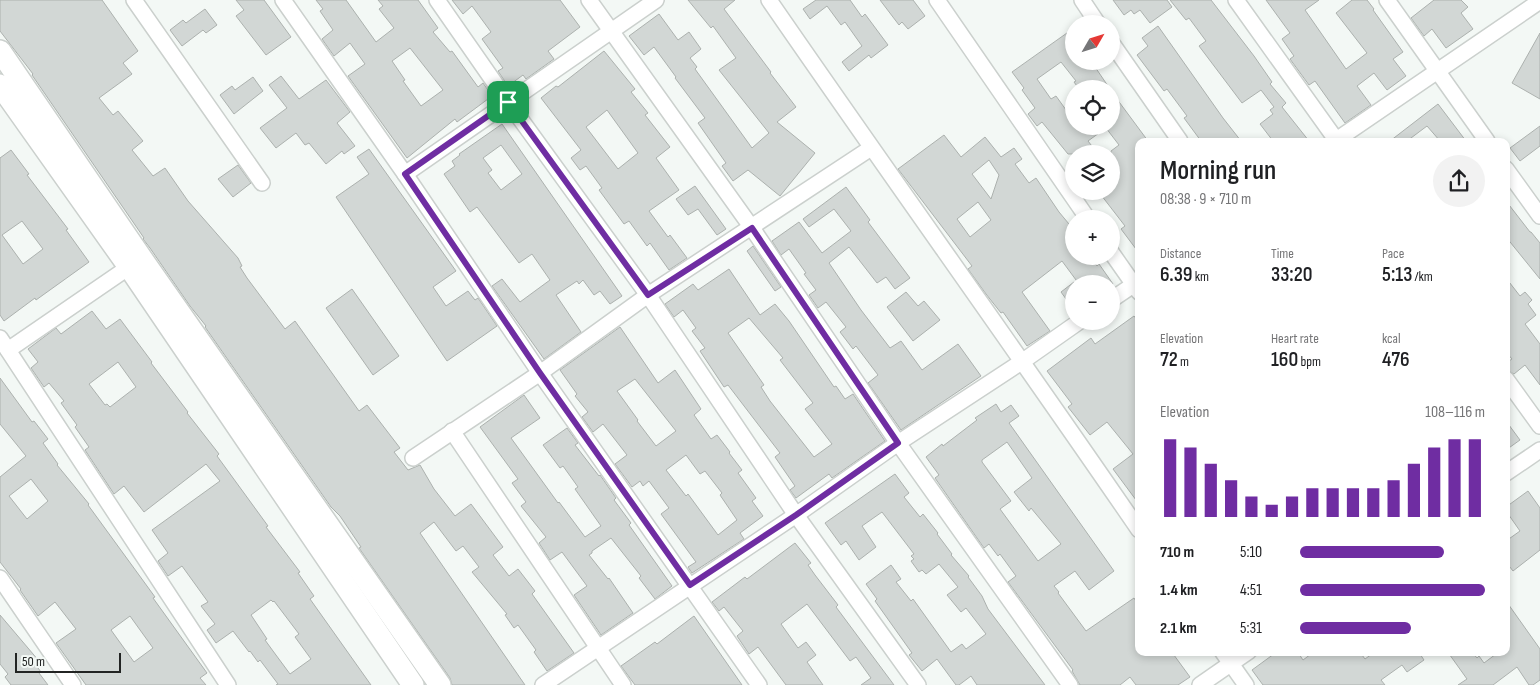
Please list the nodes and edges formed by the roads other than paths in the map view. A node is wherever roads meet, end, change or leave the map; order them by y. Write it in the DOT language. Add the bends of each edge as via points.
graph roads {
  1 [pos="134,0"];
  2 [pos="283,0"];
  3 [pos="437,0"];
  4 [pos="589,0"];
  5 [pos="656,0"];
  6 [pos="769,0"];
  7 [pos="937,0"];
  8 [pos="1082,0"];
  9 [pos="1236,0"];
  10 [pos="1386,0"];
  11 [pos="1540,1"];
  12 [pos="1092,15"];
  13 [pos="611,31"];
  14 [pos="0,51"];
  15 [pos="1120,55"];
  16 [pos="1437,71"];
  17 [pos="0,85"];
  18 [pos="508,102"];
  19 [pos="1178,138"];
  20 [pos="1334,138"];
  21 [pos="1340,138"];
  22 [pos="1485,138"];
  23 [pos="871,148"];
  24 [pos="405,174"];
  25 [pos="1510,174"];
  26 [pos="262,183"];
  27 [pos="1082,210"];
  28 [pos="1540,216"];
  29 [pos="752,228"];
  30 [pos="1120,263"];
  31 [pos="129,268"];
  32 [pos="1135,282"];
  33 [pos="1135,286"];
  34 [pos="648,295"];
  35 [pos="1120,295"];
  36 [pos="1067,330"];
  37 [pos="4,344"];
  38 [pos="1023,361"];
  39 [pos="540,373"];
  40 [pos="1510,385"];
  41 [pos="1540,426"];
  42 [pos="452,431"];
  43 [pos="898,443"];
  44 [pos="1540,450"];
  45 [pos="413,458"];
  46 [pos="1510,470"];
  47 [pos="796,515"];
  48 [pos="1135,524"];
  49 [pos="0,578"];
  50 [pos="690,585"];
  51 [pos="598,648"];
  52 [pos="1226,658"];
  53 [pos="73,685"];
  54 [pos="228,685"];
  55 [pos="413,685"];
  56 [pos="440,685"];
  57 [pos="543,685"];
  58 [pos="623,685"];
  59 [pos="759,685"];
  60 [pos="918,685"];
  61 [pos="1070,685"];
  62 [pos="1200,685"];
  63 [pos="1246,685"];
  1 -- 26 [label="street"];
  2 -- 24 [label="street"];
  3 -- 18 [label="street"];
  4 -- 13 [label="street"];
  5 -- 13 [label="street"];
  6 -- 23 [label="street"];
  7 -- 27 [label="street"];
  8 -- 12 [label="street"];
  9 -- 20 [label="street"];
  10 -- 16 [label="street"];
  11 -- 16 [label="street"];
  13 -- 18 [label="street"];
  13 -- 29 [label="street"];
  14 -- 56 [label="main road"];
  15 -- 19 [label="street"];
  16 -- 21 [label="street"];
  16 -- 22 [label="street"];
  17 -- 31 [label="main road"];
  18 -- 24 [label="street"];
  18 -- 34 [label="street"];
  23 -- 29 [label="street"];
  23 -- 38 [label="street"];
  24 -- 39 [label="street"];
  25 -- 28 [label="street"];
  29 -- 34 [label="street"];
  29 -- 43 [label="street"];
  30 -- 32 [label="street"];
  31 -- 37 [label="street"];
  31 -- 55 [label="main road"];
  33 -- 35 [label="street"];
  34 -- 39 [label="street"];
  34 -- 47 [label="street"];
  36 -- 38 [label="street"];
  37 -- 54 [label="street"];
  38 -- 43 [label="street"];
  38 -- 48 [label="street"];
  39 -- 42 [label="street"];
  39 -- 50 [label="street"];
  40 -- 41 [label="street"];
  42 -- 45 [label="street"];
  42 -- 51 [label="street"];
  43 -- 47 [label="street"];
  43 -- 61 [label="street"];
  44 -- 46 [label="street"];
  47 -- 50 [label="street"];
  47 -- 60 [label="street"];
  49 -- 53 [label="street"];
  50 -- 51 [label="street"];
  50 -- 59 [label="street"];
  51 -- 57 [label="street"];
  51 -- 58 [label="street"];
  52 -- 62 [label="street"];
  52 -- 63 [label="street"];
}
